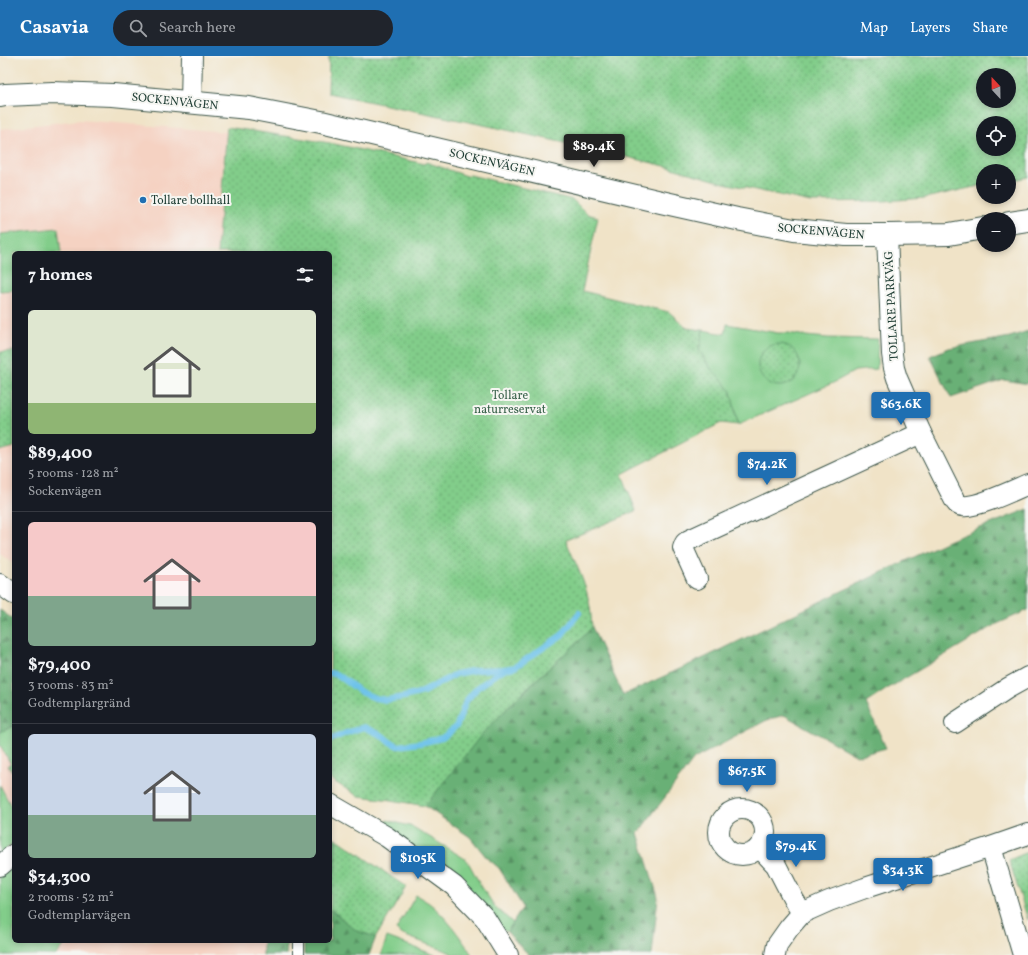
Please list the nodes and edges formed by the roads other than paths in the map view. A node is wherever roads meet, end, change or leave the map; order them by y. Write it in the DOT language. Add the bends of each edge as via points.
graph roads {
  1 [pos="192,56"];
  2 [pos="0,96"];
  3 [pos="191,102"];
  4 [pos="1028,220"];
  5 [pos="1016,222"];
  6 [pos="976,229"];
  7 [pos="888,235"];
  8 [pos="921,433"];
  9 [pos="1028,484"];
  10 [pos="697,578"];
  11 [pos="0,584"];
  12 [pos="12,593"];
  13 [pos="1028,677"];
  14 [pos="955,723"];
  15 [pos="332,805"];
  16 [pos="1028,834"];
  17 [pos="759,847"];
  18 [pos="991,847"];
  19 [pos="12,856"];
  20 [pos="0,866"];
  21 [pos="802,913"];
  22 [pos="299,943"];
  23 [pos="299,955"];
  24 [pos="508,955"];
  25 [pos="775,955"];
  26 [pos="1023,955"];
  1 -- 3 [label="street"];
  2 -- 3 [label="street, SOCKENVÄGEN" via="52,93"];
  3 -- 7 [label="street, SOCKENVÄGEN" via="249,108 321,122 661,202 794,230 846,235"];
  4 -- 5 [label="street"];
  6 -- 7 [label="street, SOCKENVÄGEN" via="949,234"];
  7 -- 8 [label="street, TOLLARE PARKVÄG" via="894,368"];
  8 -- 9 [label="street, TOLLARE PARKVÄG" via="957,504 974,506"];
  8 -- 10 [label="street" via="689,540 683,548"];
  11 -- 12 [label="street"];
  13 -- 14 [label="street"];
  15 -- 24 [label="street" via="387,837 454,886 485,918"];
  16 -- 18 [label="street"];
  17 -- 21 [label="street" via="776,865"];
  18 -- 21 [label="street" via="865,888"];
  18 -- 26 [label="street"];
  19 -- 20 [label="street"];
  21 -- 25 [label="street" via="777,945"];
  22 -- 23 [label="lane"];
}
